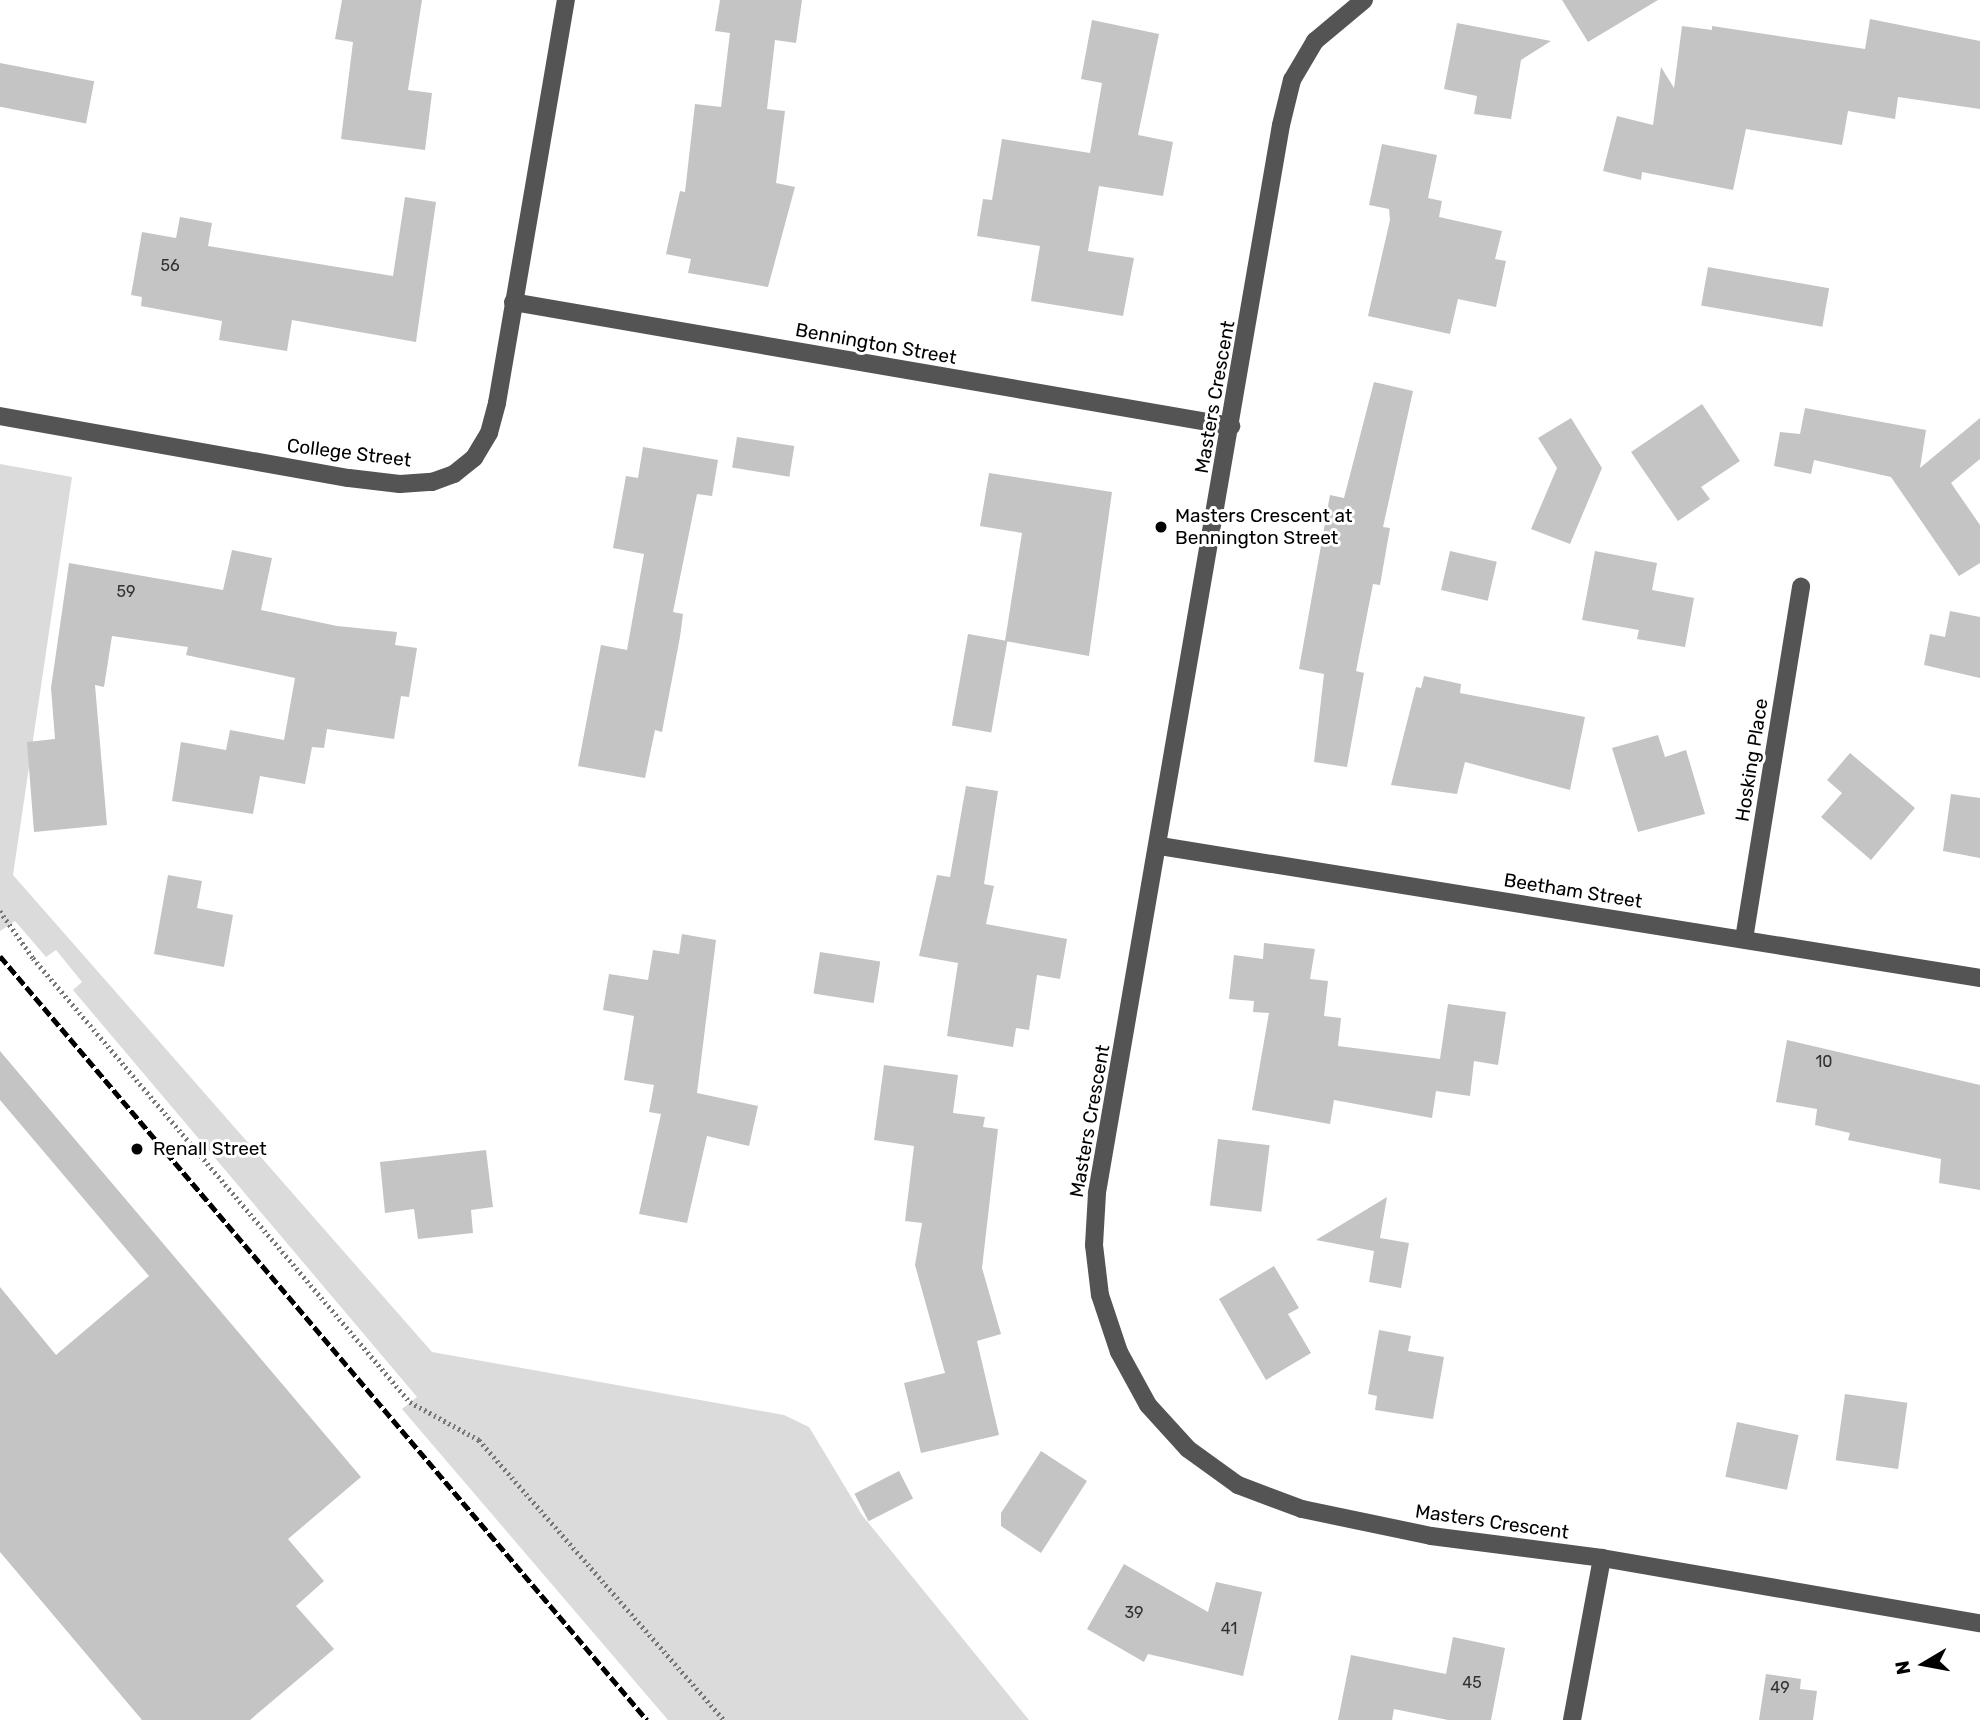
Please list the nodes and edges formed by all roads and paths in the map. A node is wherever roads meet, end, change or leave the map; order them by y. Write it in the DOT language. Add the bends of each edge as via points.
graph roads {
  1 [pos="566,0"];
  2 [pos="1364,0"];
  3 [pos="513,302"];
  4 [pos="0,416"];
  5 [pos="1231,426"];
  6 [pos="1801,587"];
  7 [pos="1160,846"];
  8 [pos="0,911"];
  9 [pos="1744,939"];
  10 [pos="1980,978"];
  11 [pos="1602,1558"];
  12 [pos="1980,1623"];
  13 [pos="724,1720"];
  14 [pos="1572,1720"];
  1 -- 3 [label="street, College Street"];
  2 -- 5 [label="street, Masters Crescent" via="1315,41 1293,80"];
  3 -- 4 [label="street, College Street" via="489,433 474,458 432,482 349,478"];
  3 -- 5 [label="street, Bennington Street"];
  5 -- 7 [label="street, Masters Crescent"];
  6 -- 9 [label="street, Hosking Place"];
  7 -- 9 [label="street, Beetham Street"];
  7 -- 11 [label="street, Masters Crescent" via="1097,1193 1094,1245 1100,1295 1119,1352 1148,1405 1188,1449 1238,1485 1301,1509 1431,1536"];
  8 -- 13 [label="path" via="33,958 410,1402 479,1440"];
  9 -- 10 [label="street, Beetham Street"];
  11 -- 12 [label="street, Masters Crescent"];
  11 -- 14 [label="street"];
}
